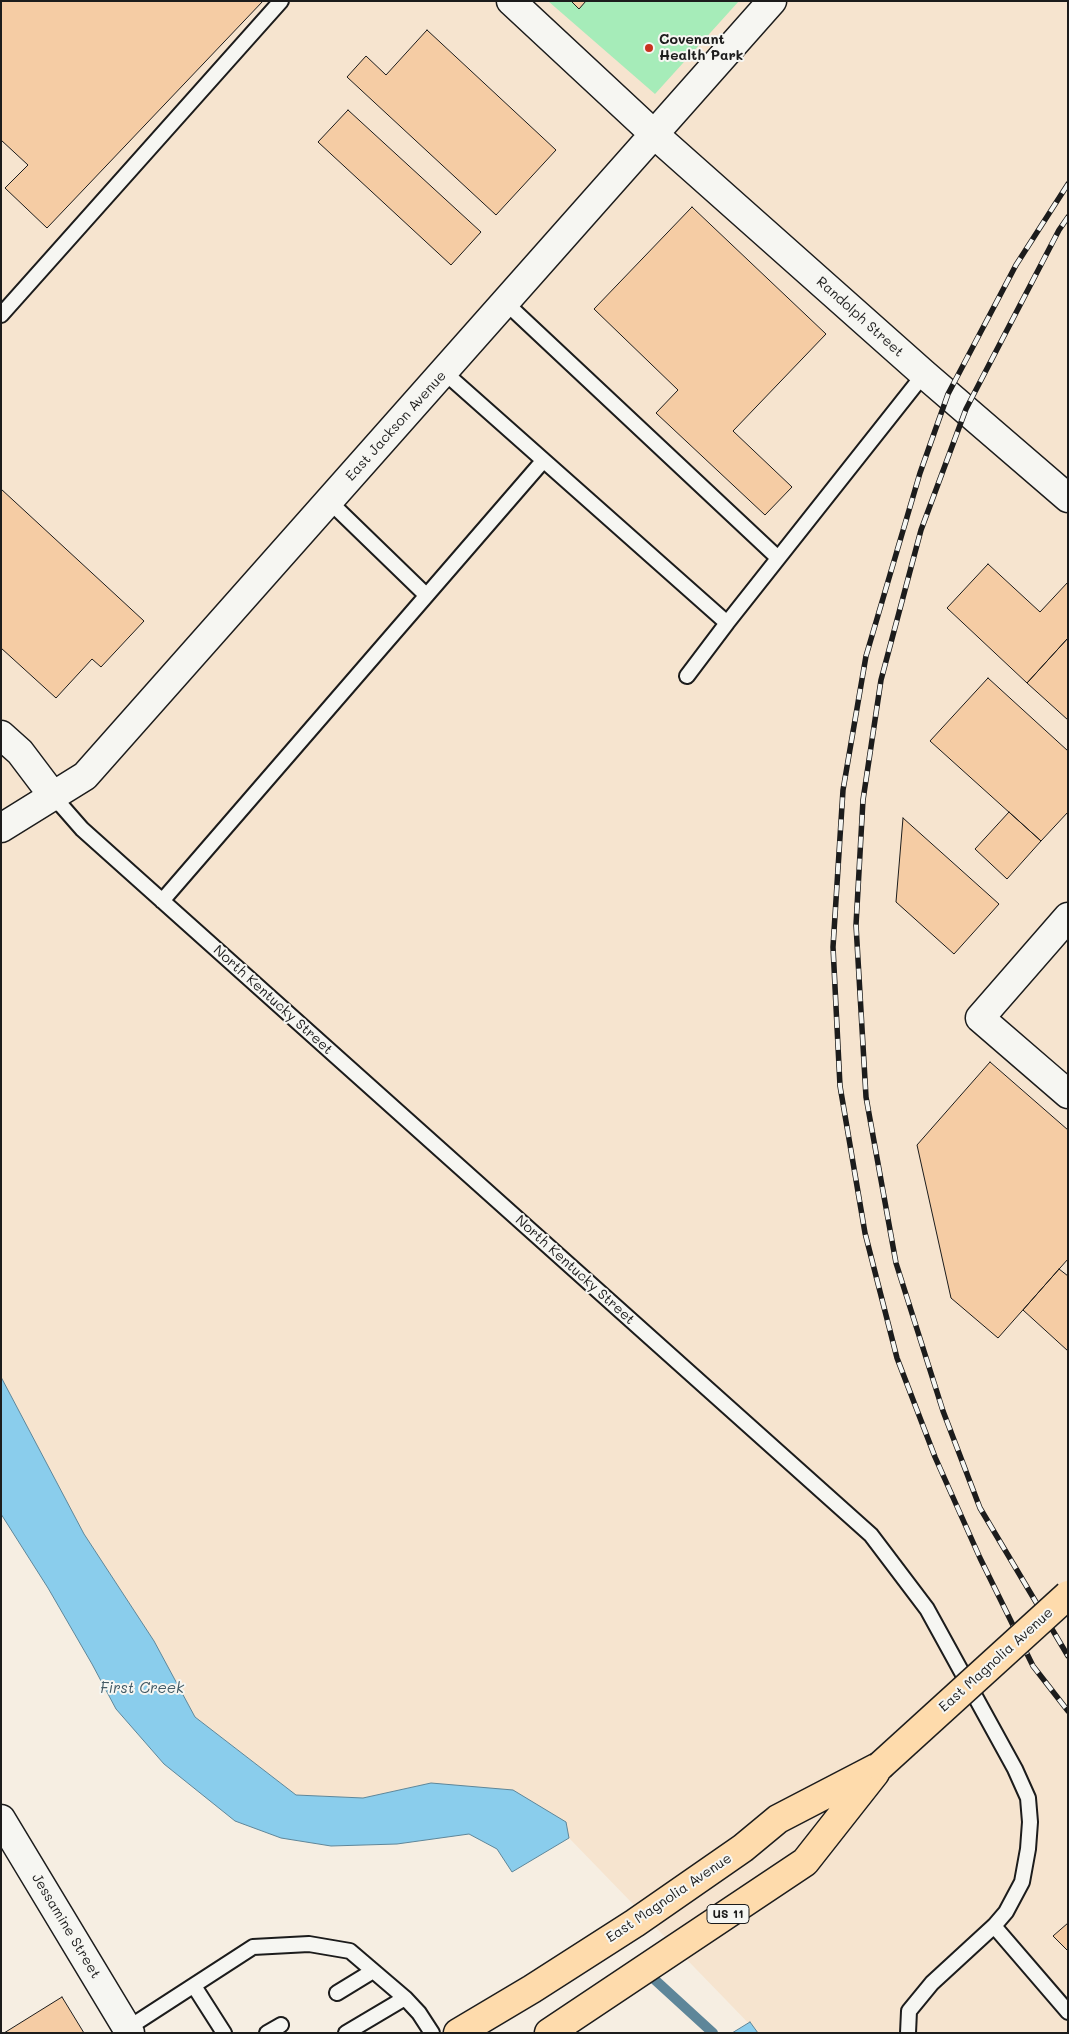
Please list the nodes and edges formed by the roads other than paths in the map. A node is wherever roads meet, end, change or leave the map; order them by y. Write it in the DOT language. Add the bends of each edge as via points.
graph roads {
  1 [pos="281,1"];
  2 [pos="511,1"];
  3 [pos="772,1"];
  4 [pos="654,135"];
  5 [pos="506,303"];
  6 [pos="1,315"];
  7 [pos="444,372"];
  8 [pos="924,374"];
  9 [pos="543,460"];
  10 [pos="1068,498"];
  11 [pos="329,501"];
  12 [pos="778,558"];
  13 [pos="426,595"];
  14 [pos="727,623"];
  15 [pos="687,676"];
  16 [pos="1,735"];
  17 [pos="54,797"];
  18 [pos="1,828"];
  19 [pos="162,901"];
  20 [pos="1068,917"];
  21 [pos="1068,1094"];
  22 [pos="1068,1595"];
  23 [pos="880,1766"];
  24 [pos="1,1820"];
  25 [pos="994,1926"];
  26 [pos="373,1971"];
  27 [pos="194,1986"];
  28 [pos="337,1993"];
  29 [pos="405,1998"];
  30 [pos="1068,2012"];
  31 [pos="281,2024"];
  32 [pos="129,2030"];
  33 [pos="224,2033"];
  34 [pos="267,2033"];
  35 [pos="346,2033"];
  36 [pos="432,2033"];
  37 [pos="458,2033"];
  38 [pos="549,2033"];
  39 [pos="908,2033"];
  1 -- 6 [label="lane"];
  2 -- 4 [label="street, Randolph Street"];
  3 -- 4 [label="street, East Jackson Avenue"];
  4 -- 5 [label="street, East Jackson Avenue"];
  4 -- 8 [label="street, Randolph Street"];
  5 -- 7 [label="street, East Jackson Avenue"];
  5 -- 12 [label="lane"];
  7 -- 9 [label="lane"];
  7 -- 11 [label="street, East Jackson Avenue"];
  8 -- 10 [label="street, Randolph Street"];
  8 -- 12 [label="lane"];
  9 -- 13 [label="lane"];
  9 -- 14 [label="lane"];
  11 -- 13 [label="lane"];
  11 -- 17 [label="street, East Jackson Avenue" via="85,776"];
  12 -- 14 [label="lane"];
  13 -- 19 [label="lane"];
  14 -- 15 [label="lane"];
  16 -- 17 [label="street" via="20,752"];
  17 -- 18 [label="street, East Jackson Avenue"];
  17 -- 19 [label="lane, North Kentucky Street" via="82,829"];
  19 -- 25 [label="lane, North Kentucky Street" via="871,1535 927,1609 1028,1798 1030,1822 1022,1882 1006,1912"];
  20 -- 21 [label="street" via="980,1018"];
  22 -- 23 [label="main road, East Magnolia Avenue / US 11, bridge"];
  23 -- 37 [label="main road, East Magnolia Avenue" via="778,1819 743,1848 635,1923"];
  23 -- 38 [label="main road, East Magnolia Avenue / US 11" via="805,1862"];
  24 -- 32 [label="street, Jessamine Street"];
  25 -- 30 [label="lane"];
  25 -- 39 [label="lane, North Kentucky Street" via="932,1984 909,2011"];
  26 -- 27 [label="lane" via="350,1951 309,1944 253,1947"];
  26 -- 28 [label="lane"];
  26 -- 29 [label="lane"];
  27 -- 32 [label="lane"];
  27 -- 33 [label="lane"];
  29 -- 35 [label="lane"];
  29 -- 36 [label="lane"];
  31 -- 34 [label="lane"];
}
